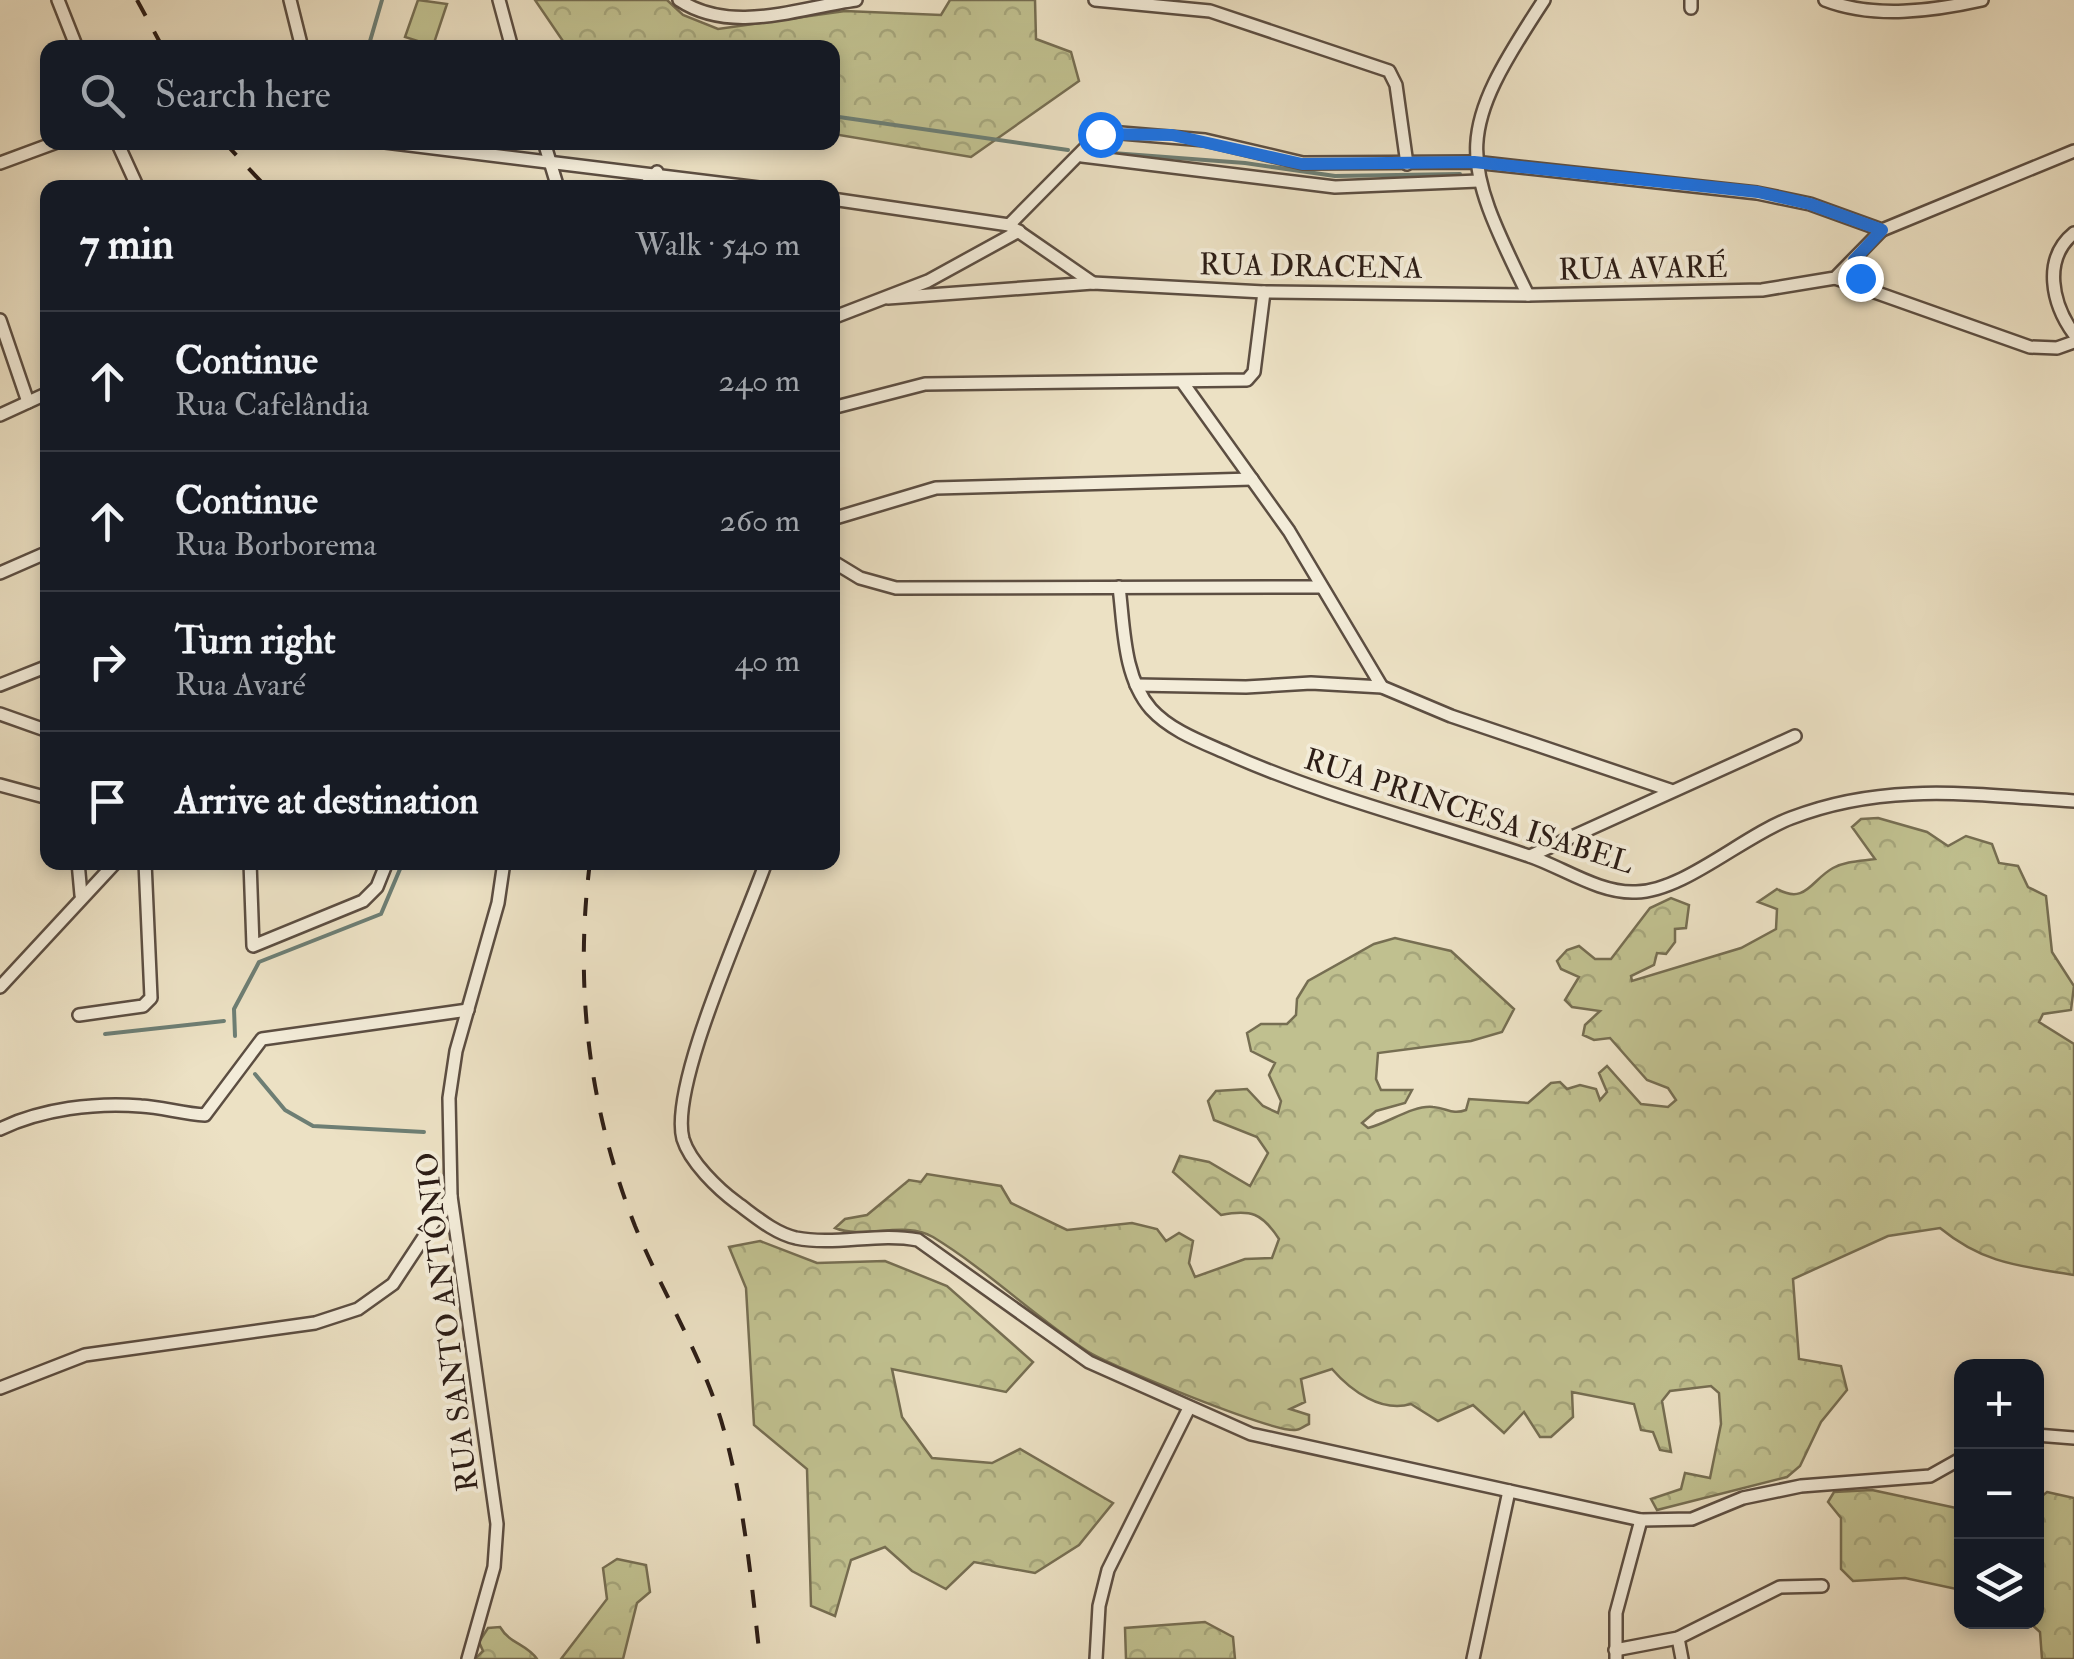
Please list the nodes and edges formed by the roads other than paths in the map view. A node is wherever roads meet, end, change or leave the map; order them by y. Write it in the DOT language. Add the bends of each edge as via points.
graph roads {
  1 [pos="58,0"];
  2 [pos="290,0"];
  3 [pos="499,0"];
  4 [pos="679,0"];
  5 [pos="856,0"];
  6 [pos="1095,0"];
  7 [pos="1544,0"];
  8 [pos="1825,0"];
  9 [pos="1982,0"];
  10 [pos="75,40"];
  11 [pos="300,40"];
  12 [pos="510,40"];
  13 [pos="40,148"];
  14 [pos="120,150"];
  15 [pos="451,150"];
  16 [pos="546,150"];
  17 [pos="2074,151"];
  18 [pos="1082,156"];
  19 [pos="550,162"];
  20 [pos="1474,162"];
  21 [pos="0,163"];
  22 [pos="1407,164"];
  23 [pos="657,172"];
  24 [pos="134,180"];
  25 [pos="556,180"];
  26 [pos="650,180"];
  27 [pos="708,180"];
  28 [pos="1478,180"];
  29 [pos="840,199"];
  30 [pos="1014,228"];
  31 [pos="1882,230"];
  32 [pos="2074,233"];
  33 [pos="1854,260"];
  34 [pos="1835,278"];
  35 [pos="1093,283"];
  36 [pos="1864,285"];
  37 [pos="1264,292"];
  38 [pos="1528,296"];
  39 [pos="888,298"];
  40 [pos="840,315"];
  41 [pos="0,320"];
  42 [pos="2074,338"];
  43 [pos="1183,383"];
  44 [pos="40,397"];
  45 [pos="28,402"];
  46 [pos="840,405"];
  47 [pos="0,415"];
  48 [pos="1252,478"];
  49 [pos="840,516"];
  50 [pos="40,556"];
  51 [pos="840,565"];
  52 [pos="0,573"];
  53 [pos="1119,587"];
  54 [pos="1321,587"];
  55 [pos="40,669"];
  56 [pos="0,685"];
  57 [pos="1136,685"];
  58 [pos="1382,687"];
  59 [pos="0,714"];
  60 [pos="40,728"];
  61 [pos="1794,736"];
  62 [pos="0,786"];
  63 [pos="1670,790"];
  64 [pos="40,796"];
  65 [pos="2074,801"];
  66 [pos="1530,856"];
  67 [pos="79,870"];
  68 [pos="108,870"];
  69 [pos="144,870"];
  70 [pos="250,870"];
  71 [pos="383,870"];
  72 [pos="503,870"];
  73 [pos="763,870"];
  74 [pos="81,895"];
  75 [pos="0,986"];
  76 [pos="468,1010"];
  77 [pos="79,1015"];
  78 [pos="0,1130"];
  79 [pos="450,1196"];
  80 [pos="0,1388"];
  81 [pos="1189,1408"];
  82 [pos="2044,1436"];
  83 [pos="2074,1438"];
  84 [pos="1954,1462"];
  85 [pos="1509,1491"];
  86 [pos="1641,1520"];
  87 [pos="1822,1586"];
  88 [pos="1678,1638"];
  89 [pos="1616,1654"];
  90 [pos="468,1659"];
  91 [pos="1096,1659"];
  92 [pos="1473,1659"];
  93 [pos="1682,1659"];
  1 -- 10 [label="street"];
  2 -- 11 [label="street"];
  3 -- 12 [label="street"];
  4 -- 5 [label="street" via="697,12 737,18"];
  6 -- 22 [label="street" via="1210,11 1389,71"];
  7 -- 20 [label="street, RUA AVARÉ" via="1487,95"];
  8 -- 9 [label="street" via="1893,11"];
  13 -- 21 [label="street"];
  14 -- 24 [label="street"];
  15 -- 19 [label="street"];
  16 -- 19 [label="street"];
  17 -- 31 [label="street"];
  18 -- 22 [label="street" via="1096,137 1116,132 1205,140 1302,164"];
  18 -- 28 [label="street" via="1335,186"];
  18 -- 30 [label="street"];
  19 -- 23 [label="street"];
  19 -- 25 [label="street"];
  20 -- 22 [label="street"];
  20 -- 28 [label="street, RUA AVARÉ"];
  20 -- 31 [label="street" via="1758,192"];
  23 -- 26 [label="street"];
  23 -- 27 [label="street"];
  28 -- 38 [label="street, RUA AVARÉ"];
  29 -- 30 [label="street"];
  30 -- 35 [label="street, RUA DRACENA"];
  30 -- 39 [label="street"];
  31 -- 33 [label="street"];
  32 -- 42 [label="street" via="2057,252 2054,278"];
  33 -- 34 [label="street"];
  33 -- 36 [label="street"];
  34 -- 36 [label="street"];
  34 -- 38 [label="street, RUA AVARÉ" via="1762,290"];
  35 -- 37 [label="street, RUA DRACENA"];
  35 -- 39 [label="street, RUA DRACENA"];
  36 -- 42 [label="street" via="2030,347 2057,348"];
  37 -- 38 [label="street, RUA DRACENA"];
  37 -- 43 [label="street" via="1250,378"];
  39 -- 40 [label="street"];
  41 -- 45 [label="street"];
  43 -- 46 [label="street" via="925,384"];
  43 -- 48 [label="street"];
  44 -- 45 [label="street"];
  45 -- 47 [label="street"];
  48 -- 49 [label="street" via="946,487"];
  48 -- 54 [label="street"];
  50 -- 52 [label="street"];
  51 -- 53 [label="street" via="896,588"];
  53 -- 54 [label="street"];
  53 -- 57 [label="street, RUA PRINCESA ISABEL"];
  54 -- 58 [label="street"];
  55 -- 56 [label="street"];
  57 -- 58 [label="street"];
  57 -- 66 [label="street, RUA PRINCESA ISABEL" via="1165,722 1254,765"];
  58 -- 63 [label="street"];
  59 -- 60 [label="street"];
  61 -- 63 [label="street"];
  62 -- 64 [label="street"];
  63 -- 66 [label="street"];
  65 -- 66 [label="street, RUA PRINCESA ISABEL" via="1969,790 1845,802 1789,818 1666,886 1639,892 1604,886"];
  67 -- 74 [label="street"];
  68 -- 74 [label="street"];
  69 -- 77 [label="street" via="150,998 143,1006"];
  70 -- 71 [label="street" via="253,946 363,901"];
  72 -- 76 [label="street, RUA SANTO ANTÔNIO"];
  73 -- 81 [label="street" via="688,1068 681,1114 688,1150 727,1196 773,1228 803,1239 918,1240 1089,1362"];
  74 -- 75 [label="street"];
  76 -- 78 [label="street" via="270,1036 204,1115 101,1106 50,1112"];
  76 -- 79 [label="street, RUA SANTO ANTÔNIO" via="451,1075"];
  79 -- 80 [label="street" via="393,1284 358,1310 315,1323 85,1355"];
  79 -- 90 [label="street, RUA SANTO ANTÔNIO" via="498,1524 494,1567"];
  81 -- 85 [label="street" via="1297,1447"];
  81 -- 91 [label="street" via="1108,1570"];
  82 -- 83 [label="street"];
  84 -- 86 [label="street" via="1930,1476 1800,1486 1742,1498 1692,1519"];
  85 -- 86 [label="street"];
  85 -- 92 [label="street"];
  86 -- 89 [label="street" via="1616,1613"];
  87 -- 88 [label="street" via="1780,1586"];
  88 -- 89 [label="street"];
  88 -- 93 [label="street"];
}
